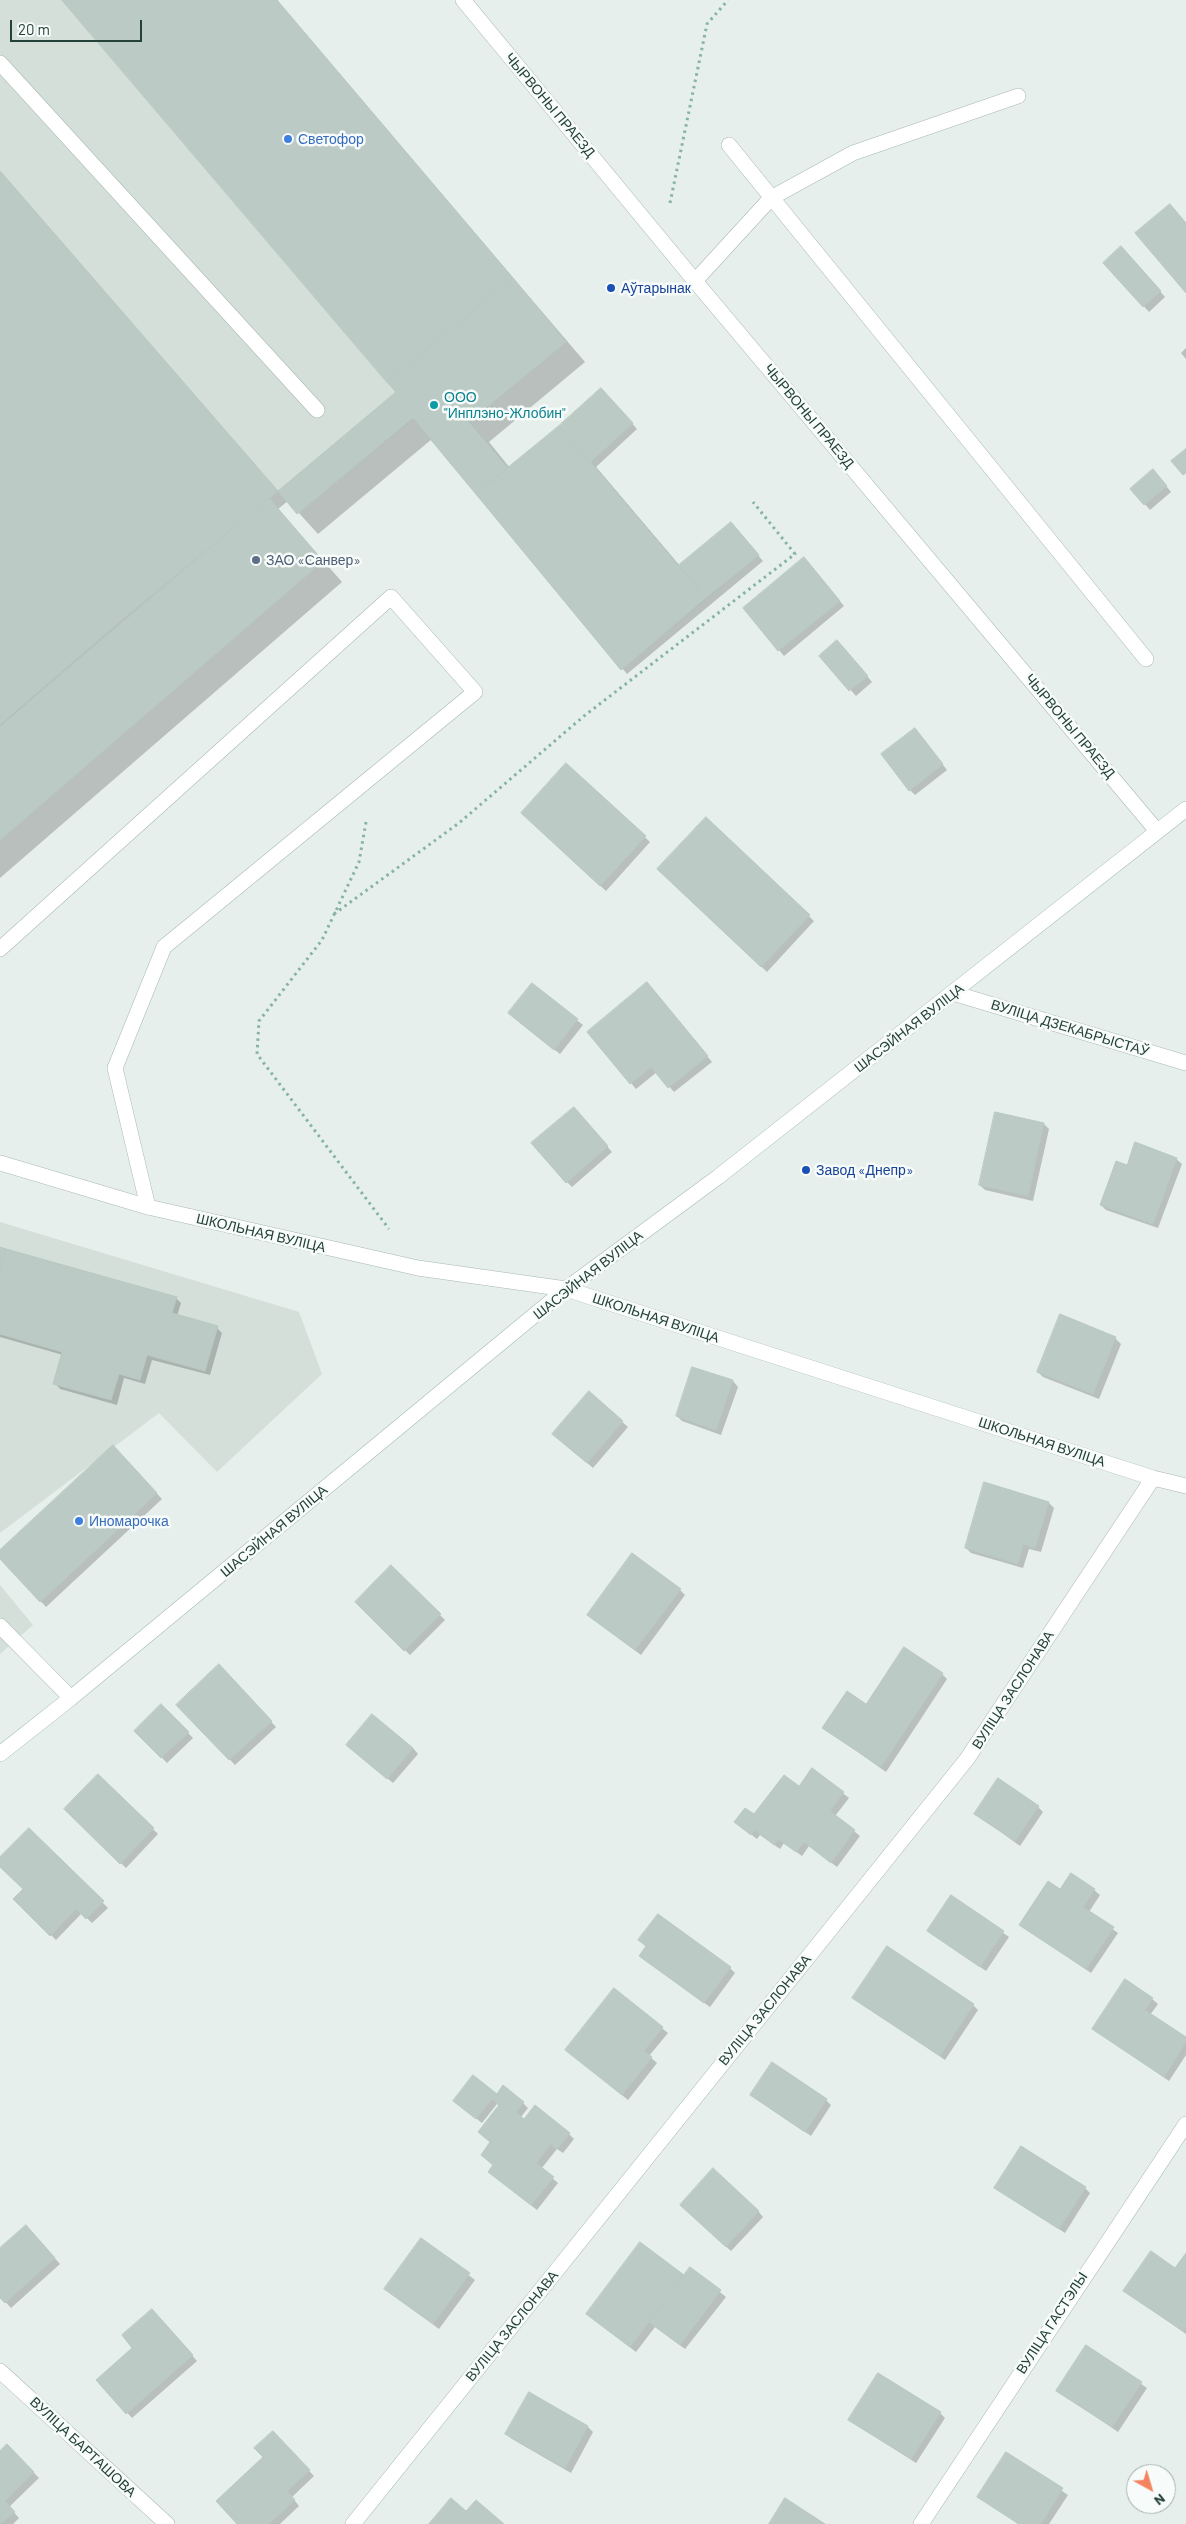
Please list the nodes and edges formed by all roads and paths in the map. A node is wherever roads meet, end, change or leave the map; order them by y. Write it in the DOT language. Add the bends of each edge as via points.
graph roads {
  1 [pos="463,0"];
  2 [pos="728,0"];
  3 [pos="0,63"];
  4 [pos="1018,96"];
  5 [pos="729,145"];
  6 [pos="771,198"];
  7 [pos="662,241"];
  8 [pos="695,281"];
  9 [pos="317,410"];
  10 [pos="753,502"];
  11 [pos="1146,659"];
  12 [pos="376,773"];
  13 [pos="1186,809"];
  14 [pos="1157,831"];
  15 [pos="334,914"];
  16 [pos="0,949"];
  17 [pos="953,993"];
  18 [pos="1186,1063"];
  19 [pos="0,1163"];
  20 [pos="148,1207"];
  21 [pos="418,1268"];
  22 [pos="566,1289"];
  23 [pos="1153,1478"];
  24 [pos="1186,1486"];
  25 [pos="0,1626"];
  26 [pos="71,1698"];
  27 [pos="0,1754"];
  28 [pos="1186,2124"];
  29 [pos="0,2371"];
  30 [pos="167,2524"];
  31 [pos="353,2524"];
  32 [pos="921,2524"];
  1 -- 7 [label="street, ЧЫРВОНЫ ПРАЕЗД"];
  2 -- 7 [label="path" via="707,24"];
  3 -- 9 [label="street"];
  4 -- 6 [label="street" via="853,153"];
  5 -- 6 [label="street"];
  6 -- 8 [label="street"];
  6 -- 11 [label="street"];
  7 -- 8 [label="street, ЧЫРВОНЫ ПРАЕЗД"];
  8 -- 14 [label="street, ЧЫРВОНЫ ПРАЕЗД"];
  10 -- 15 [label="path" via="795,554 584,716 460,823"];
  12 -- 15 [label="path" via="359,862"];
  12 -- 16 [label="street" via="475,692 391,598"];
  12 -- 20 [label="street" via="164,947 115,1068"];
  13 -- 14 [label="street, ШАСЭЙНАЯ ВУЛІЦА"];
  14 -- 17 [label="street, ШАСЭЙНАЯ ВУЛІЦА"];
  15 -- 21 [label="path" via="322,940 260,1021 257,1054"];
  17 -- 18 [label="street, ВУЛІЦА ДЗЕКАБРЫСТАЎ"];
  17 -- 22 [label="street, ШАСЭЙНАЯ ВУЛІЦА" via="718,1177"];
  19 -- 20 [label="street, ШКОЛЬНАЯ ВУЛІЦА"];
  20 -- 21 [label="street, ШКОЛЬНАЯ ВУЛІЦА"];
  21 -- 22 [label="street, ШКОЛЬНАЯ ВУЛІЦА"];
  22 -- 23 [label="street, ШКОЛЬНАЯ ВУЛІЦА"];
  22 -- 26 [label="street, ШАСЭЙНАЯ ВУЛІЦА"];
  23 -- 24 [label="street, ШКОЛЬНАЯ ВУЛІЦА"];
  23 -- 31 [label="street, ВУЛІЦА ЗАСЛОНАВА" via="967,1759"];
  25 -- 26 [label="street"];
  26 -- 27 [label="street, ШАСЭЙНАЯ ВУЛІЦА"];
  28 -- 32 [label="street, ВУЛІЦА ГАСТЭЛЫ"];
  29 -- 30 [label="street, ВУЛІЦА БАРТАШОВА"];
}
